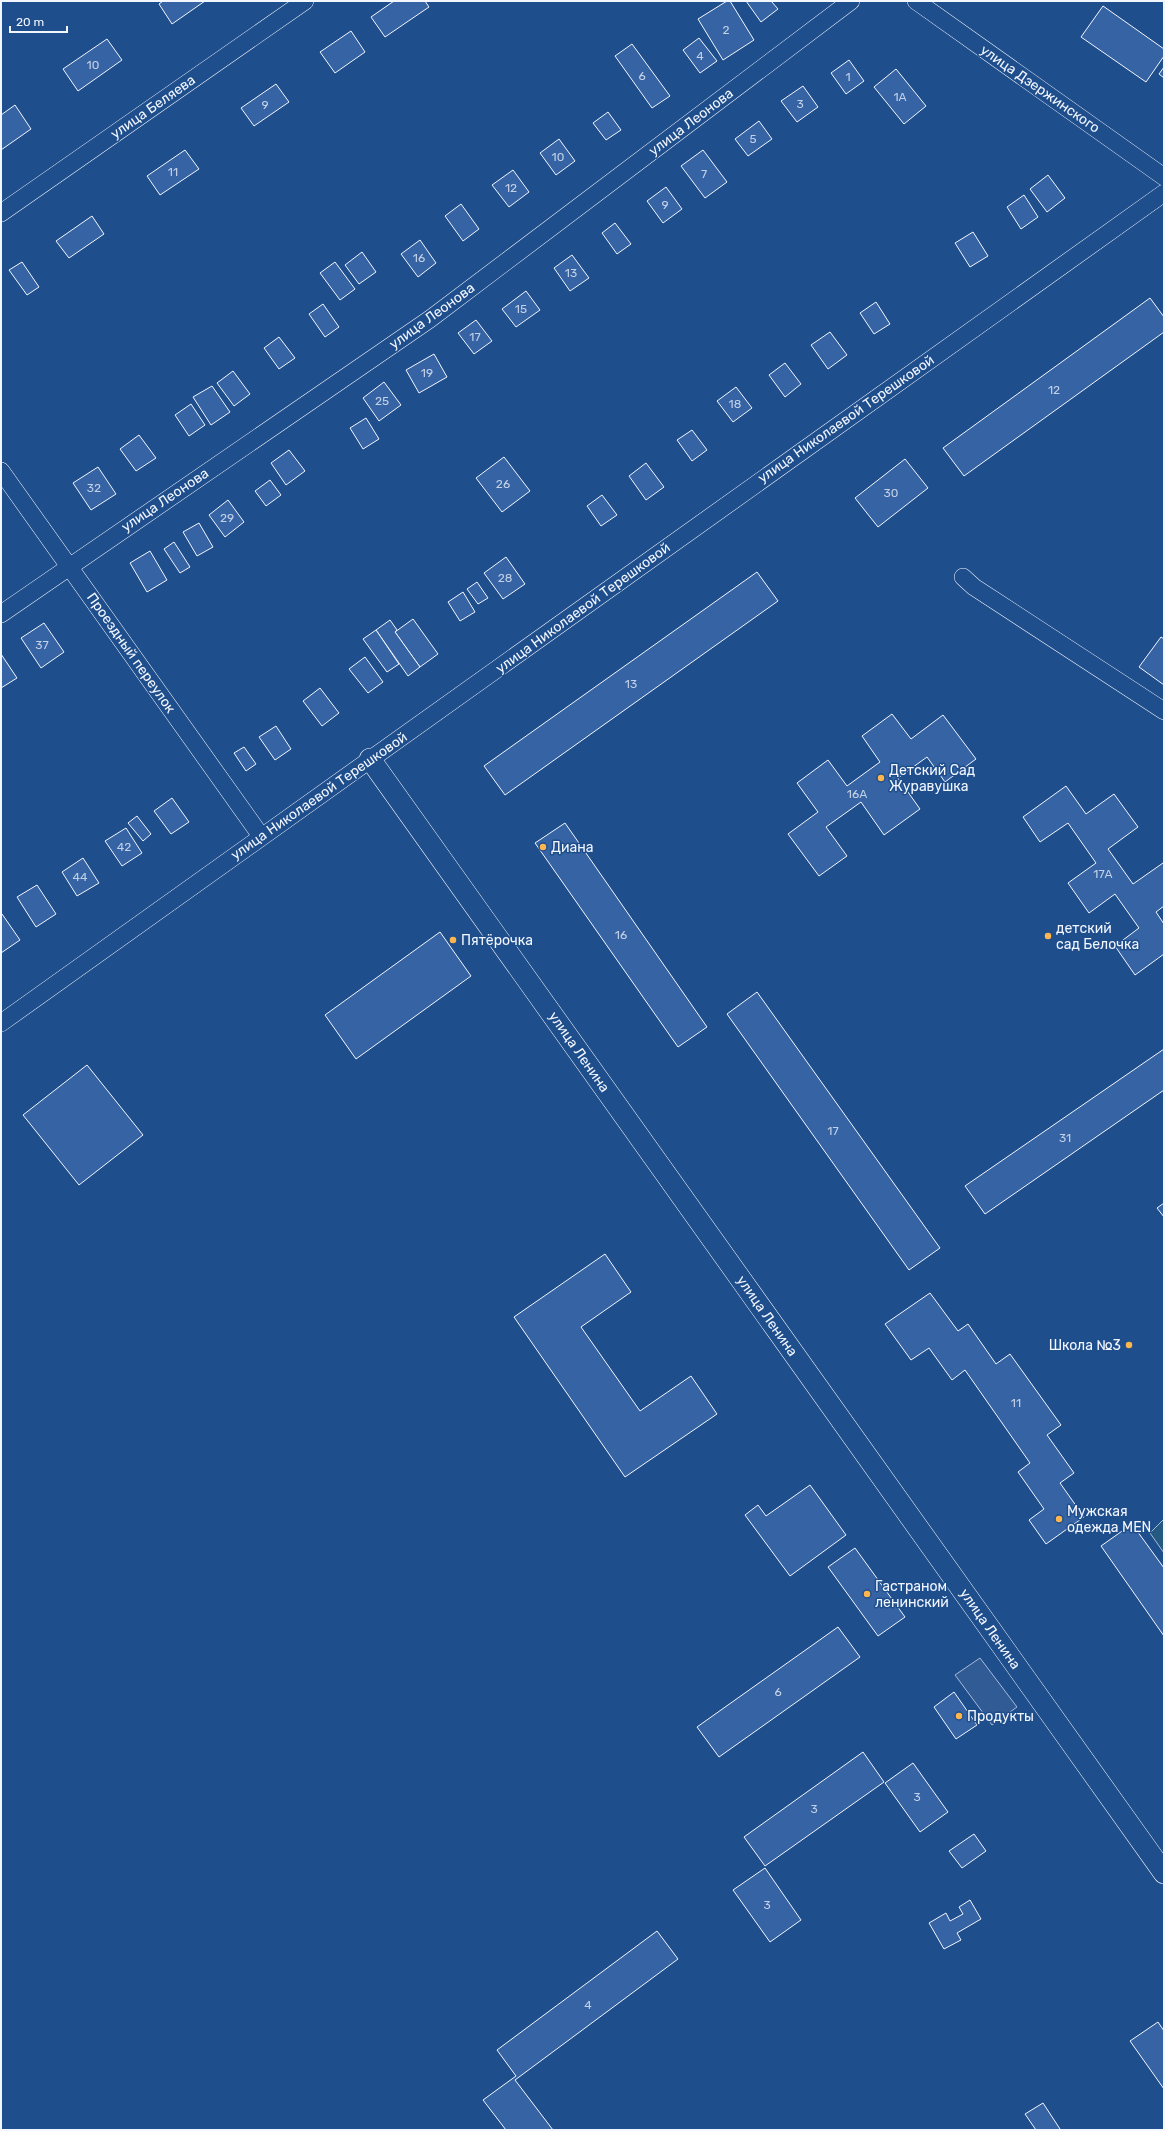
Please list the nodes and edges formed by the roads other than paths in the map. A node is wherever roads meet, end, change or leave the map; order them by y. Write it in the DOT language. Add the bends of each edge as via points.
graph roads {
  1 [pos="305,1"];
  2 [pos="851,1"];
  3 [pos="916,1"];
  4 [pos="1164,177"];
  5 [pos="1164,193"];
  6 [pos="1,213"];
  7 [pos="1,471"];
  8 [pos="69,566"];
  9 [pos="963,577"];
  10 [pos="1,614"];
  11 [pos="1164,711"];
  12 [pos="370,759"];
  13 [pos="261,836"];
  14 [pos="1,1023"];
  15 [pos="1164,1873"];
  1 -- 6 [label="street, улица Беляева"];
  2 -- 8 [label="street, улица Леонова" via="430,319"];
  3 -- 4 [label="street, улица Дзержинского"];
  5 -- 12 [label="street, улица Николаевой Терешковой"];
  7 -- 8 [label="street, Проездный переулок"];
  8 -- 10 [label="street, улица Леонова"];
  8 -- 13 [label="street, Проездный переулок"];
  9 -- 11 [label="street" via="974,587"];
  12 -- 13 [label="street, улица Николаевой Терешковой"];
  12 -- 15 [label="street, улица Ленина"];
  13 -- 14 [label="street, улица Николаевой Терешковой"];
}
